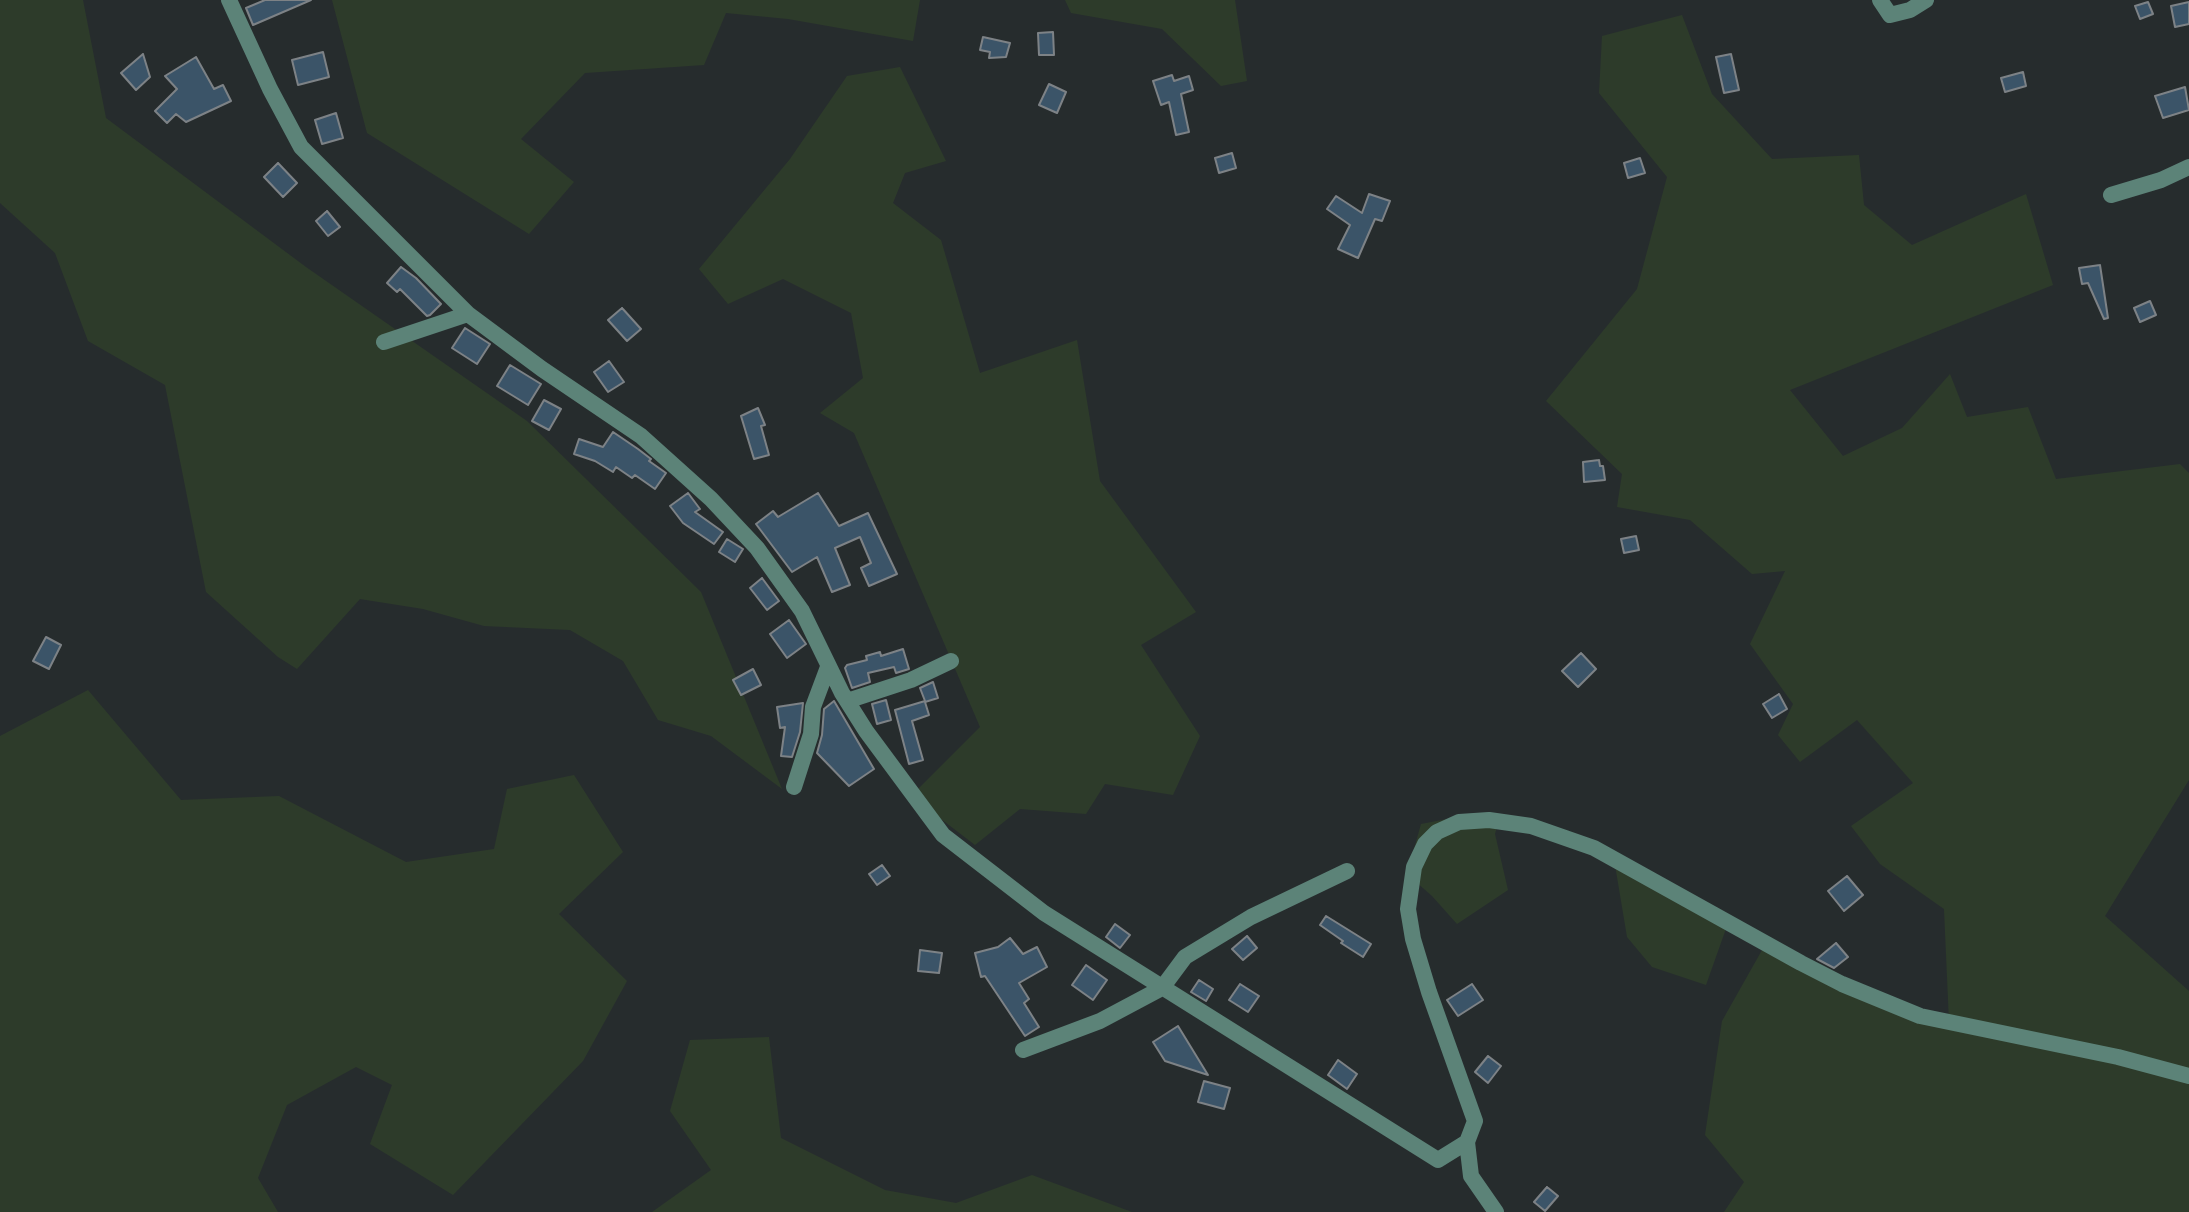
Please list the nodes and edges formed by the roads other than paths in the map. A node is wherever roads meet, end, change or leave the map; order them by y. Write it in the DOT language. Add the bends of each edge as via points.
graph roads {
  1 [pos="229,0"];
  2 [pos="1880,0"];
  3 [pos="1926,0"];
  4 [pos="2189,167"];
  5 [pos="2111,195"];
  6 [pos="468,314"];
  7 [pos="384,342"];
  8 [pos="951,661"];
  9 [pos="828,667"];
  10 [pos="847,701"];
  11 [pos="794,787"];
  12 [pos="1347,871"];
  13 [pos="1162,988"];
  14 [pos="1023,1050"];
  15 [pos="2189,1076"];
  16 [pos="1467,1142"];
  17 [pos="1496,1212"];
  1 -- 6 [label="street" via="301,147"];
  2 -- 3 [label="street" via="1890,15"];
  4 -- 5 [label="street"];
  6 -- 7 [label="street"];
  6 -- 9 [label="street" via="641,436 711,499 790,593"];
  8 -- 10 [label="street"];
  9 -- 10 [label="street"];
  9 -- 11 [label="street"];
  10 -- 13 [label="street" via="943,835 1044,913"];
  12 -- 13 [label="street" via="1251,917 1185,957"];
  13 -- 14 [label="street" via="1100,1021"];
  13 -- 16 [label="street" via="1438,1160"];
  15 -- 16 [label="street" via="1920,1016 1801,963 1594,848 1531,826 1459,822 1425,844 1414,867 1408,909 1429,992 1475,1121"];
  16 -- 17 [label="street" via="1471,1176"];
}
